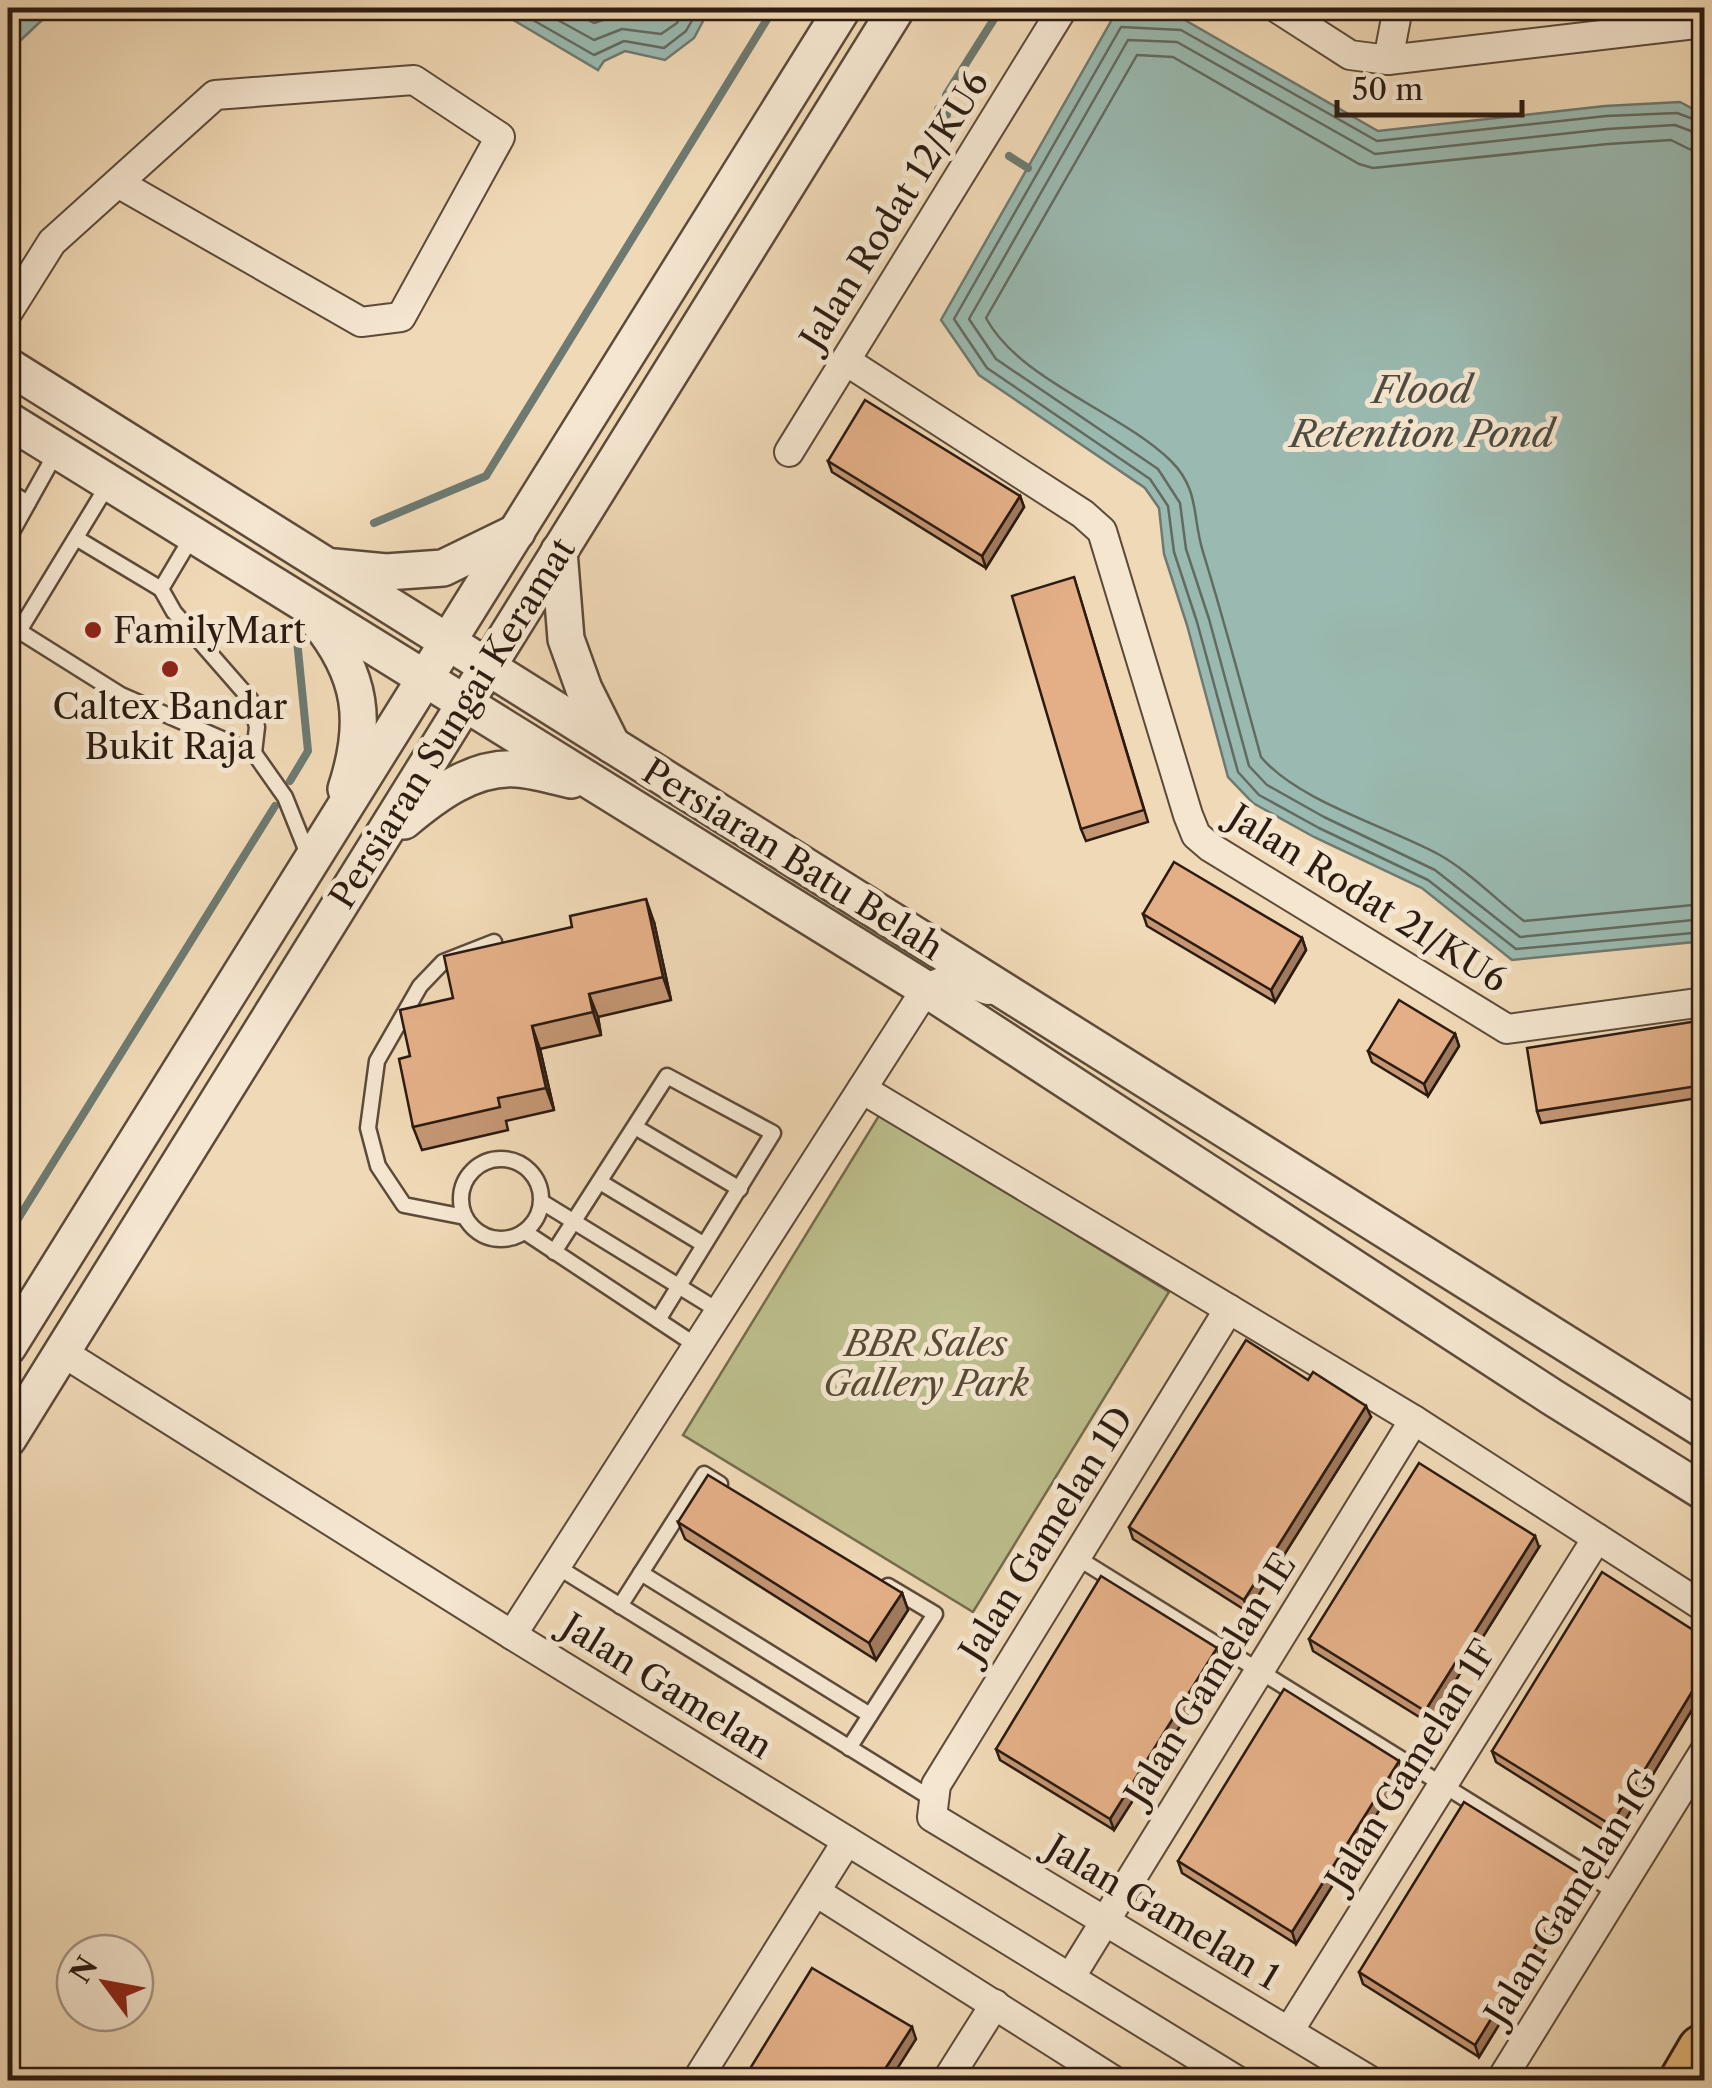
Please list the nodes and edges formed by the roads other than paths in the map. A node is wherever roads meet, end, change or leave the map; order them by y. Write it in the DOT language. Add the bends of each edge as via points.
graph roads {
  1 [pos="842,8"];
  2 [pos="897,8"];
  3 [pos="1063,8"];
  4 [pos="1278,8"];
  5 [pos="1398,8"];
  6 [pos="1704,23"];
  7 [pos="1388,60"];
  8 [pos="118,183"];
  9 [pos="8,312"];
  10 [pos="846,361"];
  11 [pos="8,366"];
  12 [pos="8,420"];
  13 [pos="57,451"];
  14 [pos="789,452"];
  15 [pos="110,483"];
  16 [pos="8,491"];
  17 [pos="28,503"];
  18 [pos="517,532"];
  19 [pos="193,535"];
  20 [pos="76,538"];
  21 [pos="8,539"];
  22 [pos="559,551"];
  23 [pos="328,567"];
  24 [pos="161,589"];
  25 [pos="305,604"];
  26 [pos="13,627"];
  27 [pos="448,642"];
  28 [pos="487,667"];
  29 [pos="426,679"];
  30 [pos="465,704"];
  31 [pos="612,746"];
  32 [pos="254,753"];
  33 [pos="597,785"];
  34 [pos="335,824"];
  35 [pos="376,846"];
  36 [pos="311,862"];
  37 [pos="494,942"];
  38 [pos="926,989"];
  39 [pos="1704,1002"];
  40 [pos="1020,1003"];
  41 [pos="862,1089"];
  42 [pos="634,1128"];
  43 [pos="600,1182"];
  44 [pos="740,1189"];
  45 [pos="542,1202"];
  46 [pos="465,1217"];
  47 [pos="574,1224"];
  48 [pos="525,1232"];
  49 [pos="704,1244"];
  50 [pos="554,1252"];
  51 [pos="679,1286"];
  52 [pos="1229,1309"];
  53 [pos="719,1311"];
  54 [pos="658,1320"];
  55 [pos="697,1346"];
  56 [pos="8,1347"];
  57 [pos="62,1352"];
  58 [pos="1414,1420"];
  59 [pos="1704,1430"];
  60 [pos="8,1439"];
  61 [pos="1704,1492"];
  62 [pos="737,1494"];
  63 [pos="1597,1538"];
  64 [pos="1076,1558"];
  65 [pos="556,1566"];
  66 [pos="641,1572"];
  67 [pos="869,1574"];
  68 [pos="620,1606"];
  69 [pos="1704,1607"];
  70 [pos="512,1634"];
  71 [pos="1259,1671"];
  72 [pos="870,1715"];
  73 [pos="849,1748"];
  74 [pos="1704,1752"];
  75 [pos="1442,1784"];
  76 [pos="934,1800"];
  77 [pos="848,1840"];
  78 [pos="816,1892"];
  79 [pos="1617,1893"];
  80 [pos="1105,1922"];
  81 [pos="1070,1978"];
  82 [pos="996,2004"];
  83 [pos="1288,2031"];
  84 [pos="1704,2051"];
  85 [pos="1196,2070"];
  86 [pos="697,2080"];
  87 [pos="947,2080"];
  88 [pos="1113,2080"];
  89 [pos="1236,2080"];
  90 [pos="1369,2080"];
  91 [pos="1501,2080"];
  92 [pos="1687,2080"];
  1 -- 18 [label="street, Persiaran Sungai Keramat"];
  2 -- 22 [label="street, Persiaran Sungai Keramat"];
  3 -- 10 [label="street, Jalan Rodat 12/KU6"];
  4 -- 7 [label="street" via="1350,55"];
  5 -- 7 [label="street"];
  6 -- 7 [label="street"];
  8 -- 8 [label="street" via="215,95 414,80 500,137 400,317 360,322"];
  8 -- 9 [label="street" via="52,242"];
  10 -- 14 [label="street, Jalan Rodat 12/KU6"];
  10 -- 39 [label="street, Jalan Rodat 21/KU6" via="1102,531 1188,815 1210,847 1507,1029"];
  11 -- 23 [label="street, Persiaran Batu Belah"];
  12 -- 13 [label="street, Persiaran Batu Belah"];
  13 -- 15 [label="street, Persiaran Batu Belah"];
  13 -- 17 [label="lane"];
  15 -- 19 [label="street, Persiaran Batu Belah"];
  15 -- 20 [label="lane"];
  16 -- 17 [label="lane"];
  17 -- 21 [label="lane"];
  18 -- 23 [label="street" via="443,568"];
  18 -- 27 [label="street, Persiaran Sungai Keramat"];
  19 -- 24 [label="lane"];
  19 -- 25 [label="street, Persiaran Batu Belah"];
  20 -- 24 [label="lane"];
  20 -- 26 [label="lane"];
  22 -- 28 [label="street, Persiaran Sungai Keramat"];
  22 -- 31 [label="street" via="566,638"];
  23 -- 27 [label="street, Persiaran Batu Belah"];
  24 -- 32 [label="lane" via="250,699"];
  25 -- 29 [label="street, Persiaran Batu Belah"];
  25 -- 34 [label="street" via="341,649 360,706 355,762"];
  26 -- 32 [label="lane" via="120,695"];
  27 -- 28 [label="street, Persiaran Batu Belah"];
  27 -- 29 [label="street, Persiaran Sungai Keramat"];
  28 -- 30 [label="street, Persiaran Sungai Keramat"];
  28 -- 31 [label="street, Persiaran Batu Belah"];
  29 -- 30 [label="street, Persiaran Batu Belah"];
  29 -- 34 [label="street, Persiaran Sungai Keramat"];
  30 -- 33 [label="street, Persiaran Batu Belah"];
  30 -- 35 [label="street, Persiaran Sungai Keramat"];
  31 -- 40 [label="street, Persiaran Batu Belah"];
  32 -- 36 [label="lane" via="284,797"];
  33 -- 35 [label="street" via="514,768 476,776 439,792"];
  33 -- 38 [label="street, Persiaran Batu Belah"];
  34 -- 36 [label="street, Persiaran Sungai Keramat"];
  35 -- 57 [label="street, Persiaran Sungai Keramat"];
  36 -- 56 [label="street, Persiaran Sungai Keramat"];
  37 -- 46 [label="lane" via="443,962 420,986 376,1061 368,1128 378,1166 404,1205"];
  38 -- 40 [label="street" via="956,978"];
  38 -- 41 [label="street"];
  38 -- 61 [label="street, Persiaran Batu Belah"];
  40 -- 59 [label="street, Persiaran Batu Belah"];
  41 -- 52 [label="street"];
  41 -- 53 [label="street"];
  42 -- 43 [label="lane"];
  42 -- 44 [label="lane"];
  42 -- 44 [label="lane" via="667,1076 773,1133"];
  43 -- 47 [label="lane"];
  43 -- 49 [label="lane"];
  44 -- 49 [label="lane"];
  45 -- 46 [label="lane" via="526,1166 500,1158 466,1178"];
  45 -- 47 [label="lane"];
  45 -- 48 [label="lane"];
  46 -- 48 [label="lane" via="485,1236"];
  47 -- 50 [label="lane"];
  47 -- 51 [label="lane"];
  48 -- 50 [label="lane"];
  49 -- 51 [label="lane"];
  50 -- 54 [label="lane"];
  51 -- 53 [label="lane"];
  51 -- 54 [label="lane"];
  52 -- 58 [label="street"];
  52 -- 64 [label="street, Jalan Gamelan 1D"];
  53 -- 55 [label="street"];
  54 -- 55 [label="lane"];
  55 -- 65 [label="street"];
  57 -- 60 [label="street, Persiaran Sungai Keramat"];
  57 -- 70 [label="street, Jalan Gamelan"];
  58 -- 63 [label="street"];
  58 -- 71 [label="street, Jalan Gamelan 1E"];
  62 -- 66 [label="lane" via="704,1474"];
  63 -- 69 [label="street"];
  63 -- 75 [label="street, Jalan Gamelan 1F"];
  64 -- 71 [label="lane"];
  64 -- 76 [label="street, Jalan Gamelan 1D" via="936,1785"];
  65 -- 68 [label="lane"];
  65 -- 70 [label="street"];
  66 -- 68 [label="lane"];
  66 -- 72 [label="lane"];
  67 -- 72 [label="lane" via="936,1614"];
  68 -- 73 [label="lane"];
  70 -- 77 [label="street, Jalan Gamelan"];
  71 -- 75 [label="lane"];
  71 -- 80 [label="street, Jalan Gamelan 1E"];
  72 -- 73 [label="lane"];
  73 -- 76 [label="lane"];
  74 -- 79 [label="street, Jalan Gamelan 1G"];
  75 -- 79 [label="lane"];
  75 -- 83 [label="street, Jalan Gamelan 1F"];
  76 -- 80 [label="street, Jalan Gamelan 1" via="932,1817"];
  77 -- 78 [label="street"];
  77 -- 81 [label="street, Jalan Gamelan"];
  78 -- 82 [label="street"];
  78 -- 86 [label="street"];
  79 -- 91 [label="street, Jalan Gamelan 1G"];
  80 -- 81 [label="street, Jalan Gamelan 1E"];
  80 -- 83 [label="street, Jalan Gamelan 1"];
  81 -- 85 [label="street, Jalan Gamelan"];
  82 -- 87 [label="street"];
  82 -- 88 [label="street"];
  83 -- 90 [label="street, Jalan Gamelan 1"];
  84 -- 92 [label="highway"];
  85 -- 89 [label="street, Jalan Gamelan"];
}
